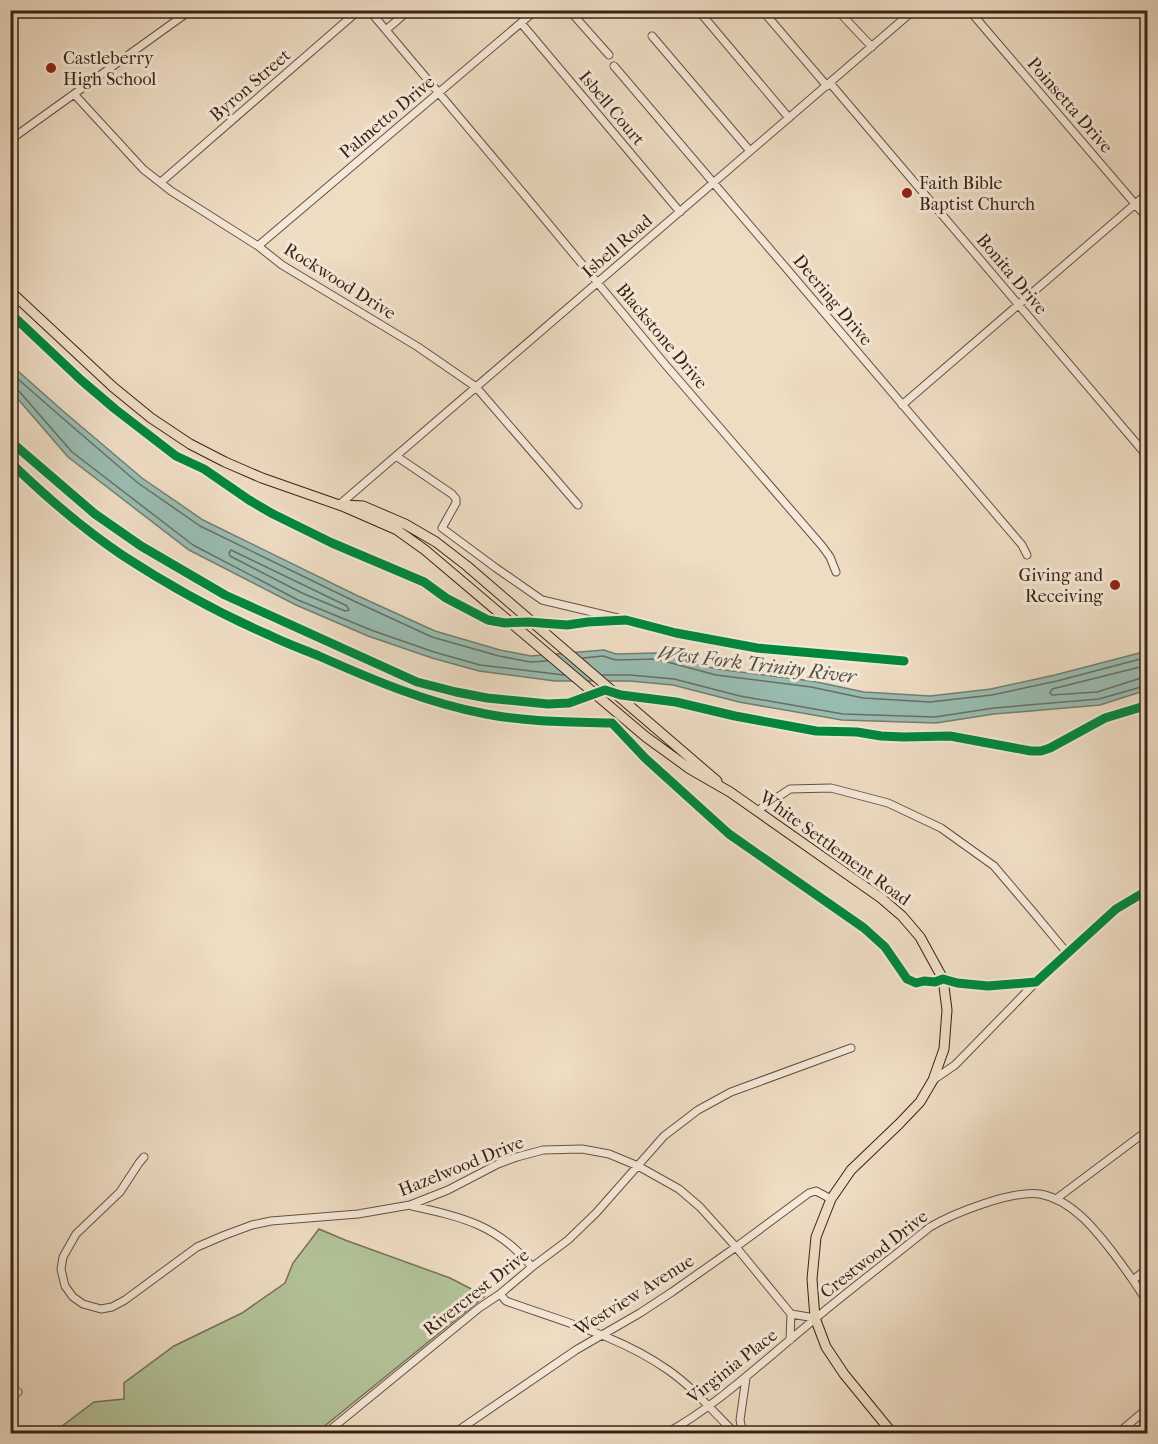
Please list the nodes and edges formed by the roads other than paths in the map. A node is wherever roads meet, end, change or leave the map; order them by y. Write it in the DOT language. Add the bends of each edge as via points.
graph roads {
  1 [pos="191,10"];
  2 [pos="359,10"];
  3 [pos="369,10"];
  4 [pos="409,10"];
  5 [pos="536,10"];
  6 [pos="569,10"];
  7 [pos="698,10"];
  8 [pos="762,10"];
  9 [pos="837,10"];
  10 [pos="914,10"];
  11 [pos="969,10"];
  12 [pos="521,23"];
  13 [pos="386,30"];
  14 [pos="652,36"];
  15 [pos="872,47"];
  16 [pos="609,55"];
  17 [pos="614,66"];
  18 [pos="828,84"];
  19 [pos="439,93"];
  20 [pos="75,95"];
  21 [pos="789,118"];
  22 [pos="10,140"];
  23 [pos="750,151"];
  24 [pos="161,182"];
  25 [pos="713,183"];
  26 [pos="1148,193"];
  27 [pos="1135,204"];
  28 [pos="680,212"];
  29 [pos="1148,219"];
  30 [pos="258,246"];
  31 [pos="597,283"];
  32 [pos="10,291"];
  33 [pos="1018,304"];
  34 [pos="476,387"];
  35 [pos="902,405"];
  36 [pos="396,456"];
  37 [pos="1148,457"];
  38 [pos="339,504"];
  39 [pos="578,504"];
  40 [pos="1027,555"];
  41 [pos="836,572"];
  42 [pos="626,620"];
  43 [pos="730,792"];
  44 [pos="757,811"];
  45 [pos="1148,890"];
  46 [pos="1068,954"];
  47 [pos="943,979"];
  48 [pos="1036,982"];
  49 [pos="851,1048"];
  50 [pos="933,1080"];
  51 [pos="1148,1130"];
  52 [pos="144,1157"];
  53 [pos="638,1166"];
  54 [pos="831,1199"];
  55 [pos="1056,1199"];
  56 [pos="410,1205"];
  57 [pos="736,1247"];
  58 [pos="531,1267"];
  59 [pos="1148,1268"];
  60 [pos="1133,1280"];
  61 [pos="500,1294"];
  62 [pos="1148,1304"];
  63 [pos="791,1314"];
  64 [pos="815,1318"];
  65 [pos="601,1335"];
  66 [pos="790,1340"];
  67 [pos="746,1378"];
  68 [pos="709,1405"];
  69 [pos="1148,1408"];
  70 [pos="325,1434"];
  71 [pos="453,1434"];
  72 [pos="665,1434"];
  73 [pos="736,1434"];
  74 [pos="743,1434"];
  75 [pos="893,1434"];
  76 [pos="1117,1434"];
  1 -- 20 [label="street"];
  2 -- 24 [label="street, Byron Street"];
  3 -- 13 [label="street, Blackstone Drive"];
  4 -- 13 [label="street"];
  5 -- 12 [label="street, Palmetto Drive"];
  6 -- 16 [label="street"];
  7 -- 21 [label="street"];
  8 -- 18 [label="street"];
  9 -- 15 [label="street"];
  10 -- 15 [label="street, Isbell Road"];
  11 -- 27 [label="street, Poinsetta Drive"];
  12 -- 19 [label="street, Palmetto Drive"];
  12 -- 28 [label="street, Isbell Court"];
  13 -- 19 [label="street, Blackstone Drive"];
  14 -- 23 [label="street"];
  15 -- 18 [label="street, Isbell Road"];
  17 -- 25 [label="street, Deering Drive"];
  18 -- 21 [label="street, Isbell Road"];
  18 -- 33 [label="street, Bonita Drive"];
  19 -- 30 [label="street, Palmetto Drive"];
  19 -- 31 [label="street, Blackstone Drive"];
  20 -- 22 [label="street"];
  20 -- 24 [label="street, Rockwood Drive" via="142,170"];
  21 -- 23 [label="street, Isbell Road"];
  23 -- 25 [label="street, Isbell Road"];
  24 -- 30 [label="street, Rockwood Drive"];
  25 -- 28 [label="street, Isbell Road"];
  25 -- 35 [label="street, Deering Drive"];
  26 -- 27 [label="street"];
  27 -- 29 [label="street, Poinsetta Drive"];
  27 -- 33 [label="street"];
  28 -- 31 [label="street, Isbell Road"];
  30 -- 34 [label="street, Rockwood Drive"];
  31 -- 34 [label="street, Isbell Road"];
  31 -- 41 [label="street, Blackstone Drive" via="822,546"];
  32 -- 38 [label="main road, White Settlement Road" via="113,387 190,444 262,478"];
  33 -- 35 [label="street"];
  33 -- 37 [label="street, Bonita Drive"];
  34 -- 36 [label="street, Isbell Road"];
  34 -- 39 [label="street, Rockwood Drive"];
  35 -- 40 [label="street, Deering Drive" via="1022,544"];
  36 -- 38 [label="street, Isbell Road"];
  36 -- 42 [label="street" via="452,494 456,503 442,528 496,568 542,600"];
  38 -- 43 [label="main road, White Settlement Road" via="397,530 416,543 646,737"];
  38 -- 43 [label="main road, White Settlement Road" via="363,506 436,542"];
  43 -- 44 [label="main road, White Settlement Road"];
  44 -- 46 [label="street" via="790,789 831,788 888,803 941,828 994,866"];
  44 -- 47 [label="main road, White Settlement Road" via="902,916 920,937"];
  45 -- 46 [label="street" via="1116,909"];
  46 -- 48 [label="street"];
  47 -- 48 [label="street" via="988,986"];
  47 -- 50 [label="main road, White Settlement Road" via="947,1010 944,1049"];
  48 -- 50 [label="street" via="955,1065"];
  49 -- 53 [label="street, Rivercrest Drive" via="731,1092 698,1110 664,1137"];
  50 -- 54 [label="main road, White Settlement Road" via="920,1102 850,1170"];
  51 -- 55 [label="street"];
  52 -- 56 [label="street, Hazelwood Drive" via="120,1192 76,1234 63,1257 62,1279 73,1297 83,1304 101,1309 112,1307 197,1247 252,1225"];
  53 -- 56 [label="street, Hazelwood Drive" via="609,1154 582,1149 543,1150 498,1164"];
  53 -- 57 [label="street, Hazelwood Drive" via="679,1189"];
  53 -- 58 [label="street, Rivercrest Drive" via="568,1240"];
  54 -- 57 [label="street, Westview Avenue" via="816,1191 809,1193"];
  54 -- 64 [label="main road, White Settlement Road" via="816,1238 812,1280"];
  55 -- 60 [label="street, Crestwood Drive" via="1095,1230"];
  55 -- 64 [label="street, Crestwood Drive" via="1023,1194 948,1217"];
  56 -- 58 [label="street" via="457,1216 501,1236"];
  57 -- 63 [label="street, Hazelwood Drive"];
  57 -- 65 [label="street, Westview Avenue"];
  58 -- 61 [label="street, Rivercrest Drive"];
  59 -- 60 [label="street"];
  60 -- 62 [label="street, Crestwood Drive"];
  61 -- 65 [label="street" via="506,1301"];
  61 -- 70 [label="street, Rivercrest Drive"];
  63 -- 64 [label="street"];
  63 -- 66 [label="street"];
  64 -- 66 [label="street, Virginia Place"];
  64 -- 75 [label="main road, White Settlement Road" via="826,1347 844,1374"];
  65 -- 68 [label="street" via="668,1370"];
  65 -- 71 [label="street, Westview Avenue"];
  66 -- 67 [label="street, Virginia Place"];
  67 -- 68 [label="street, Virginia Place"];
  67 -- 74 [label="street" via="740,1420"];
  68 -- 72 [label="street, Virginia Place"];
  68 -- 73 [label="street"];
  69 -- 76 [label="street"];
}
